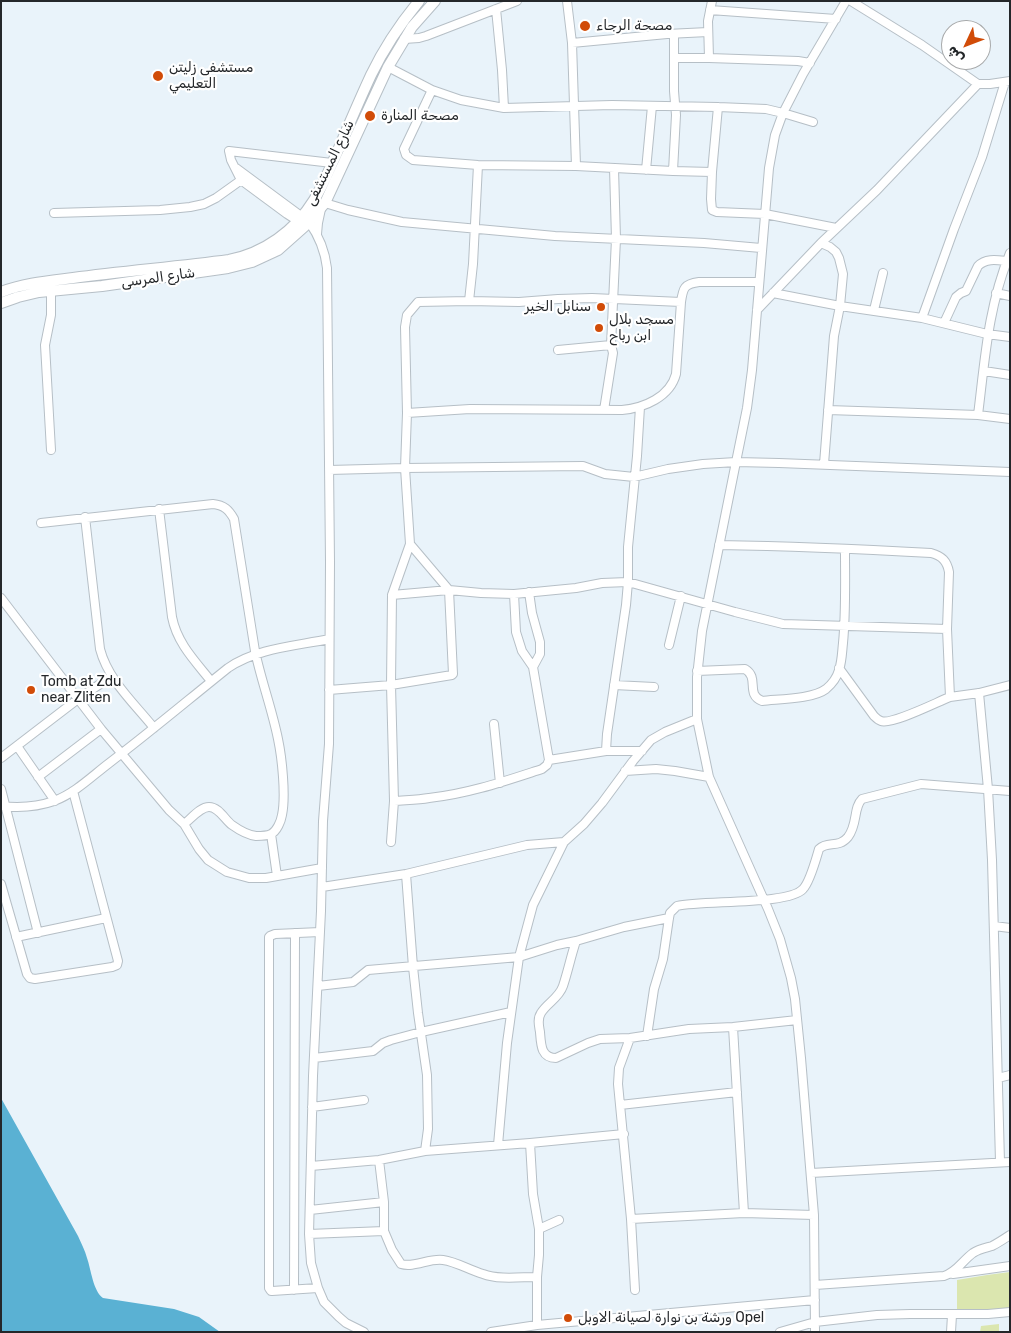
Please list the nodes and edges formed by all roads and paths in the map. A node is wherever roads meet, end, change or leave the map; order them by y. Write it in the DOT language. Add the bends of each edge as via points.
graph roads {
  1 [pos="419,1"];
  2 [pos="435,1"];
  3 [pos="517,1"];
  4 [pos="567,1"];
  5 [pos="712,1"];
  6 [pos="846,1"];
  7 [pos="852,1"];
  8 [pos="496,9"];
  9 [pos="710,10"];
  10 [pos="836,19"];
  11 [pos="708,32"];
  12 [pos="674,34"];
  13 [pos="404,39"];
  14 [pos="572,43"];
  15 [pos="674,58"];
  16 [pos="709,58"];
  17 [pos="810,63"];
  18 [pos="388,67"];
  19 [pos="1008,82"];
  20 [pos="978,84"];
  21 [pos="432,90"];
  22 [pos="574,106"];
  23 [pos="652,106"];
  24 [pos="675,107"];
  25 [pos="718,107"];
  26 [pos="504,108"];
  27 [pos="783,113"];
  28 [pos="813,122"];
  29 [pos="332,164"];
  30 [pos="478,165"];
  31 [pos="576,166"];
  32 [pos="614,168"];
  33 [pos="646,170"];
  34 [pos="673,171"];
  35 [pos="712,172"];
  36 [pos="244,177"];
  37 [pos="323,205"];
  38 [pos="54,213"];
  39 [pos="765,214"];
  40 [pos="304,221"];
  41 [pos="836,228"];
  42 [pos="475,230"];
  43 [pos="317,234"];
  44 [pos="616,239"];
  45 [pos="821,243"];
  46 [pos="761,248"];
  47 [pos="1010,253"];
  48 [pos="1006,261"];
  49 [pos="1007,272"];
  50 [pos="883,273"];
  51 [pos="759,282"];
  52 [pos="50,291"];
  53 [pos="1,292"];
  54 [pos="773,293"];
  55 [pos="996,293"];
  56 [pos="1010,296"];
  57 [pos="613,298"];
  58 [pos="469,300"];
  59 [pos="1,302"];
  60 [pos="681,302"];
  61 [pos="840,306"];
  62 [pos="757,310"];
  63 [pos="874,310"];
  64 [pos="922,318"];
  65 [pos="944,323"];
  66 [pos="988,334"];
  67 [pos="1010,337"];
  68 [pos="611,345"];
  69 [pos="558,350"];
  70 [pos="984,371"];
  71 [pos="1010,375"];
  72 [pos="640,408"];
  73 [pos="604,410"];
  74 [pos="828,410"];
  75 [pos="407,413"];
  76 [pos="978,415"];
  77 [pos="1010,419"];
  78 [pos="51,450"];
  79 [pos="736,462"];
  80 [pos="824,464"];
  81 [pos="405,468"];
  82 [pos="329,470"];
  83 [pos="1010,472"];
  84 [pos="634,476"];
  85 [pos="159,509"];
  86 [pos="85,517"];
  87 [pos="41,523"];
  88 [pos="410,544"];
  89 [pos="719,545"];
  90 [pos="845,550"];
  91 [pos="628,582"];
  92 [pos="448,590"];
  93 [pos="529,592"];
  94 [pos="514,594"];
  95 [pos="392,595"];
  96 [pos="681,596"];
  97 [pos="1,598"];
  98 [pos="707,603"];
  99 [pos="845,626"];
  100 [pos="946,629"];
  101 [pos="329,640"];
  102 [pos="670,645"];
  103 [pos="256,653"];
  104 [pos="533,667"];
  105 [pos="839,668"];
  106 [pos="697,671"];
  107 [pos="112,676"];
  108 [pos="211,681"];
  109 [pos="391,684"];
  110 [pos="614,685"];
  111 [pos="1010,685"];
  112 [pos="654,687"];
  113 [pos="329,690"];
  114 [pos="979,693"];
  115 [pos="950,697"];
  116 [pos="78,699"];
  117 [pos="697,719"];
  118 [pos="494,724"];
  119 [pos="154,728"];
  120 [pos="101,729"];
  121 [pos="17,746"];
  122 [pos="606,750"];
  123 [pos="642,751"];
  124 [pos="122,754"];
  125 [pos="1,758"];
  126 [pos="549,760"];
  127 [pos="625,771"];
  128 [pos="38,777"];
  129 [pos="709,777"];
  130 [pos="500,783"];
  131 [pos="1,789"];
  132 [pos="988,789"];
  133 [pos="73,791"];
  134 [pos="1010,791"];
  135 [pos="55,800"];
  136 [pos="394,801"];
  137 [pos="4,806"];
  138 [pos="184,824"];
  139 [pos="271,834"];
  140 [pos="391,842"];
  141 [pos="564,842"];
  142 [pos="322,868"];
  143 [pos="406,874"];
  144 [pos="277,876"];
  145 [pos="1,884"];
  146 [pos="322,887"];
  147 [pos="764,900"];
  148 [pos="106,918"];
  149 [pos="669,918"];
  150 [pos="994,926"];
  151 [pos="1010,928"];
  152 [pos="38,932"];
  153 [pos="320,932"];
  154 [pos="295,933"];
  155 [pos="16,937"];
  156 [pos="576,941"];
  157 [pos="519,957"];
  158 [pos="413,967"];
  159 [pos="318,986"];
  160 [pos="511,1012"];
  161 [pos="797,1020"];
  162 [pos="733,1027"];
  163 [pos="421,1032"];
  164 [pos="647,1036"];
  165 [pos="630,1038"];
  166 [pos="314,1058"];
  167 [pos="1010,1075"];
  168 [pos="998,1078"];
  169 [pos="737,1092"];
  170 [pos="364,1100"];
  171 [pos="620,1105"];
  172 [pos="312,1107"];
  173 [pos="624,1134"];
  174 [pos="530,1143"];
  175 [pos="498,1145"];
  176 [pos="425,1151"];
  177 [pos="378,1160"];
  178 [pos="1000,1162"];
  179 [pos="1010,1162"];
  180 [pos="311,1166"];
  181 [pos="811,1173"];
  182 [pos="384,1202"];
  183 [pos="310,1210"];
  184 [pos="744,1213"];
  185 [pos="814,1215"];
  186 [pos="631,1219"];
  187 [pos="559,1220"];
  188 [pos="539,1229"];
  189 [pos="384,1231"];
  190 [pos="309,1234"];
  191 [pos="1010,1235"];
  192 [pos="1010,1266"];
  193 [pos="951,1274"];
  194 [pos="536,1277"];
  195 [pos="815,1285"];
  196 [pos="318,1288"];
  197 [pos="294,1290"];
  198 [pos="635,1290"];
  199 [pos="815,1300"];
  200 [pos="1010,1312"];
  201 [pos="952,1315"];
  202 [pos="816,1322"];
  203 [pos="537,1326"];
  204 [pos="364,1332"];
  205 [pos="491,1332"];
  206 [pos="780,1332"];
  207 [pos="815,1332"];
  208 [pos="951,1332"];
  1 -- 29 [label="main road, شارع المستشفى" via="391,39 372,74"];
  2 -- 13 [label="main road, شارع المستشفى"];
  3 -- 8 [label="street"];
  4 -- 14 [label="street"];
  5 -- 9 [label="street"];
  6 -- 10 [label="street"];
  7 -- 20 [label="street"];
  8 -- 13 [label="street" via="426,36"];
  8 -- 26 [label="street"];
  9 -- 10 [label="street"];
  9 -- 11 [label="street"];
  10 -- 17 [label="street"];
  11 -- 12 [label="street"];
  11 -- 16 [label="street"];
  12 -- 14 [label="street"];
  12 -- 15 [label="street"];
  13 -- 18 [label="main road, شارع المستشفى"];
  14 -- 22 [label="street"];
  15 -- 16 [label="street"];
  15 -- 24 [label="street"];
  16 -- 17 [label="street"];
  17 -- 27 [label="street"];
  18 -- 21 [label="street"];
  18 -- 37 [label="main road, شارع المستشفى"];
  19 -- 20 [label="street"];
  19 -- 64 [label="street"];
  20 -- 41 [label="street" via="877,190"];
  21 -- 26 [label="street" via="461,100"];
  21 -- 30 [label="street" via="404,149 406,155 413,160"];
  22 -- 23 [label="street"];
  22 -- 26 [label="street"];
  22 -- 31 [label="street"];
  23 -- 24 [label="street"];
  23 -- 33 [label="street"];
  24 -- 25 [label="street"];
  24 -- 34 [label="street"];
  25 -- 27 [label="street"];
  25 -- 35 [label="street"];
  27 -- 28 [label="street"];
  27 -- 39 [label="street" via="771,152"];
  29 -- 36 [label="street" via="229,150 231,160"];
  29 -- 40 [label="main road, شارع المستشفى"];
  30 -- 31 [label="street"];
  30 -- 42 [label="street"];
  31 -- 32 [label="street"];
  32 -- 33 [label="street"];
  32 -- 44 [label="street"];
  33 -- 34 [label="street"];
  34 -- 35 [label="street"];
  35 -- 39 [label="street" via="711,208 714,212"];
  36 -- 38 [label="street" via="216,198 190,207"];
  36 -- 40 [label="street"];
  37 -- 40 [label="main road, شارع المستشفى"];
  37 -- 42 [label="street" via="402,222"];
  37 -- 43 [label="street"];
  39 -- 41 [label="street"];
  39 -- 46 [label="street"];
  40 -- 43 [label="street"];
  40 -- 52 [label="main road, شارع المرسى" via="278,250 241,266"];
  40 -- 53 [label="main road, شارع المرسى" via="272,244 239,258 38,283"];
  41 -- 45 [label="street"];
  42 -- 44 [label="street"];
  42 -- 58 [label="street"];
  43 -- 82 [label="street" via="326,258 328,278"];
  44 -- 46 [label="street"];
  44 -- 57 [label="street"];
  45 -- 54 [label="street"];
  45 -- 61 [label="street" via="830,247 839,258 843,274"];
  46 -- 51 [label="street"];
  47 -- 48 [label="street"];
  48 -- 49 [label="street"];
  48 -- 65 [label="street" via="981,263 966,291 956,297"];
  49 -- 55 [label="street"];
  50 -- 63 [label="street"];
  51 -- 60 [label="street" via="691,283 684,290"];
  51 -- 62 [label="street"];
  52 -- 59 [label="main road, شارع المرسى"];
  52 -- 78 [label="street" via="51,315 45,350"];
  54 -- 61 [label="street"];
  54 -- 62 [label="street"];
  55 -- 56 [label="street"];
  55 -- 66 [label="street"];
  57 -- 58 [label="street" via="519,302"];
  57 -- 60 [label="street"];
  57 -- 68 [label="street"];
  58 -- 75 [label="street" via="418,302 407,315"];
  60 -- 72 [label="street" via="674,381 662,395"];
  61 -- 63 [label="street"];
  61 -- 74 [label="street" via="834,336"];
  62 -- 79 [label="street" via="747,408"];
  63 -- 64 [label="street"];
  64 -- 65 [label="street"];
  65 -- 66 [label="street"];
  66 -- 67 [label="street"];
  66 -- 70 [label="street"];
  68 -- 69 [label="street"];
  68 -- 73 [label="street"];
  70 -- 71 [label="street"];
  70 -- 76 [label="street"];
  72 -- 73 [label="street"];
  72 -- 84 [label="street"];
  73 -- 75 [label="street" via="470,409"];
  74 -- 76 [label="street"];
  74 -- 80 [label="street"];
  75 -- 81 [label="street"];
  76 -- 77 [label="street"];
  79 -- 80 [label="street"];
  79 -- 84 [label="street" via="686,466"];
  79 -- 89 [label="street"];
  80 -- 83 [label="street"];
  81 -- 82 [label="street"];
  81 -- 84 [label="street" via="583,466 605,474"];
  81 -- 88 [label="street"];
  82 -- 101 [label="street"];
  84 -- 91 [label="street"];
  85 -- 86 [label="street"];
  85 -- 103 [label="street" via="213,504 231,513"];
  85 -- 108 [label="street" via="175,629 185,648"];
  86 -- 87 [label="street"];
  86 -- 107 [label="street" via="100,649"];
  88 -- 92 [label="street"];
  88 -- 95 [label="street"];
  89 -- 90 [label="street"];
  89 -- 98 [label="street"];
  90 -- 99 [label="street"];
  90 -- 100 [label="street" via="939,556 949,572"];
  91 -- 93 [label="street"];
  91 -- 96 [label="street"];
  91 -- 110 [label="street"];
  92 -- 94 [label="street"];
  92 -- 95 [label="street"];
  92 -- 109 [label="street" via="453,674"];
  93 -- 94 [label="street"];
  93 -- 104 [label="street" via="540,642 540,654"];
  94 -- 104 [label="street" via="520,645"];
  95 -- 109 [label="street"];
  96 -- 98 [label="street"];
  96 -- 102 [label="street"];
  97 -- 116 [label="street"];
  98 -- 99 [label="street" via="783,624"];
  98 -- 106 [label="street"];
  99 -- 100 [label="street"];
  99 -- 105 [label="street"];
  100 -- 115 [label="street"];
  101 -- 103 [label="street"];
  101 -- 113 [label="street"];
  103 -- 108 [label="street" via="234,663"];
  103 -- 139 [label="street" via="280,753 282,815"];
  104 -- 126 [label="street"];
  105 -- 106 [label="street" via="828,688 820,692 762,701 754,696 753,677 746,669"];
  105 -- 115 [label="street" via="881,721 903,717"];
  106 -- 117 [label="street"];
  107 -- 116 [label="street"];
  107 -- 119 [label="street"];
  108 -- 119 [label="street"];
  109 -- 113 [label="street"];
  109 -- 136 [label="street"];
  110 -- 112 [label="street"];
  110 -- 122 [label="street"];
  111 -- 114 [label="street"];
  113 -- 142 [label="street"];
  114 -- 115 [label="street"];
  114 -- 132 [label="street"];
  116 -- 120 [label="street"];
  116 -- 121 [label="street"];
  117 -- 123 [label="street" via="651,740"];
  117 -- 129 [label="street"];
  118 -- 130 [label="street"];
  119 -- 124 [label="street"];
  120 -- 124 [label="street"];
  120 -- 128 [label="street"];
  121 -- 125 [label="street"];
  121 -- 128 [label="street"];
  122 -- 123 [label="street"];
  122 -- 126 [label="street"];
  123 -- 127 [label="street"];
  124 -- 133 [label="street"];
  124 -- 138 [label="street"];
  126 -- 130 [label="street" via="542,769"];
  127 -- 129 [label="street" via="656,769"];
  127 -- 141 [label="street" via="584,824"];
  128 -- 135 [label="street"];
  129 -- 147 [label="street"];
  130 -- 136 [label="street" via="446,796"];
  131 -- 137 [label="street"];
  132 -- 134 [label="street"];
  132 -- 147 [label="street" via="921,784 862,799 857,805 854,826 848,836 837,844 822,847 802,891"];
  132 -- 150 [label="street"];
  133 -- 135 [label="street"];
  133 -- 148 [label="street"];
  135 -- 137 [label="street" via="30,807"];
  136 -- 140 [label="street"];
  137 -- 152 [label="street"];
  138 -- 139 [label="street" via="211,807 252,836"];
  138 -- 144 [label="street" via="203,854 220,868 249,878"];
  139 -- 144 [label="street"];
  141 -- 143 [label="street" via="527,845"];
  141 -- 157 [label="street" via="533,906"];
  142 -- 144 [label="street"];
  142 -- 146 [label="street"];
  143 -- 146 [label="street"];
  143 -- 158 [label="street"];
  145 -- 155 [label="street"];
  146 -- 153 [label="street"];
  147 -- 149 [label="street" via="681,905 673,909"];
  147 -- 161 [label="street" via="787,958"];
  148 -- 152 [label="street"];
  148 -- 155 [label="street" via="118,961 114,967 33,979 27,974"];
  149 -- 156 [label="street"];
  149 -- 164 [label="street"];
  150 -- 151 [label="street"];
  150 -- 168 [label="street"];
  152 -- 155 [label="street"];
  153 -- 154 [label="street"];
  153 -- 159 [label="street"];
  154 -- 197 [label="street"];
  154 -- 197 [label="street" via="269,937 269,1288 271,1291"];
  156 -- 157 [label="street"];
  156 -- 165 [label="street" via="562,987 540,1015 543,1051 547,1056 556,1058 600,1039"];
  157 -- 158 [label="street"];
  157 -- 160 [label="street"];
  158 -- 159 [label="street" via="368,970 353,982"];
  158 -- 163 [label="street"];
  159 -- 166 [label="street"];
  160 -- 163 [label="street"];
  160 -- 175 [label="street"];
  161 -- 162 [label="street"];
  161 -- 181 [label="street"];
  162 -- 164 [label="street" via="689,1029"];
  162 -- 169 [label="street"];
  163 -- 166 [label="street" via="387,1041 373,1051"];
  163 -- 176 [label="street" via="429,1103"];
  164 -- 165 [label="street"];
  165 -- 171 [label="street" via="620,1068"];
  166 -- 172 [label="street"];
  167 -- 168 [label="street"];
  168 -- 178 [label="street"];
  169 -- 171 [label="street"];
  169 -- 184 [label="street"];
  170 -- 172 [label="street"];
  171 -- 173 [label="street"];
  172 -- 180 [label="street"];
  173 -- 174 [label="street"];
  173 -- 186 [label="street"];
  174 -- 175 [label="street"];
  174 -- 188 [label="street"];
  175 -- 176 [label="street"];
  176 -- 177 [label="street"];
  177 -- 180 [label="street"];
  177 -- 182 [label="street"];
  178 -- 179 [label="street"];
  178 -- 181 [label="street"];
  180 -- 183 [label="street"];
  181 -- 185 [label="street"];
  182 -- 183 [label="street"];
  182 -- 189 [label="street"];
  183 -- 190 [label="street"];
  184 -- 185 [label="street"];
  184 -- 186 [label="street"];
  185 -- 195 [label="street"];
  186 -- 198 [label="street"];
  187 -- 188 [label="street"];
  188 -- 194 [label="street"];
  189 -- 190 [label="street"];
  189 -- 194 [label="street" via="396,1258 404,1265 442,1260 488,1276"];
  190 -- 196 [label="street" via="311,1263"];
  191 -- 193 [label="street" via="975,1252"];
  192 -- 193 [label="street"];
  193 -- 195 [label="street"];
  194 -- 203 [label="street"];
  195 -- 199 [label="street"];
  196 -- 197 [label="street"];
  196 -- 204 [label="street" via="324,1302 339,1317"];
  199 -- 202 [label="street"];
  199 -- 203 [label="street"];
  200 -- 201 [label="street"];
  201 -- 202 [label="street" via="877,1315"];
  201 -- 208 [label="street"];
  202 -- 206 [label="street"];
  202 -- 207 [label="street"];
  203 -- 205 [label="street"];
}
